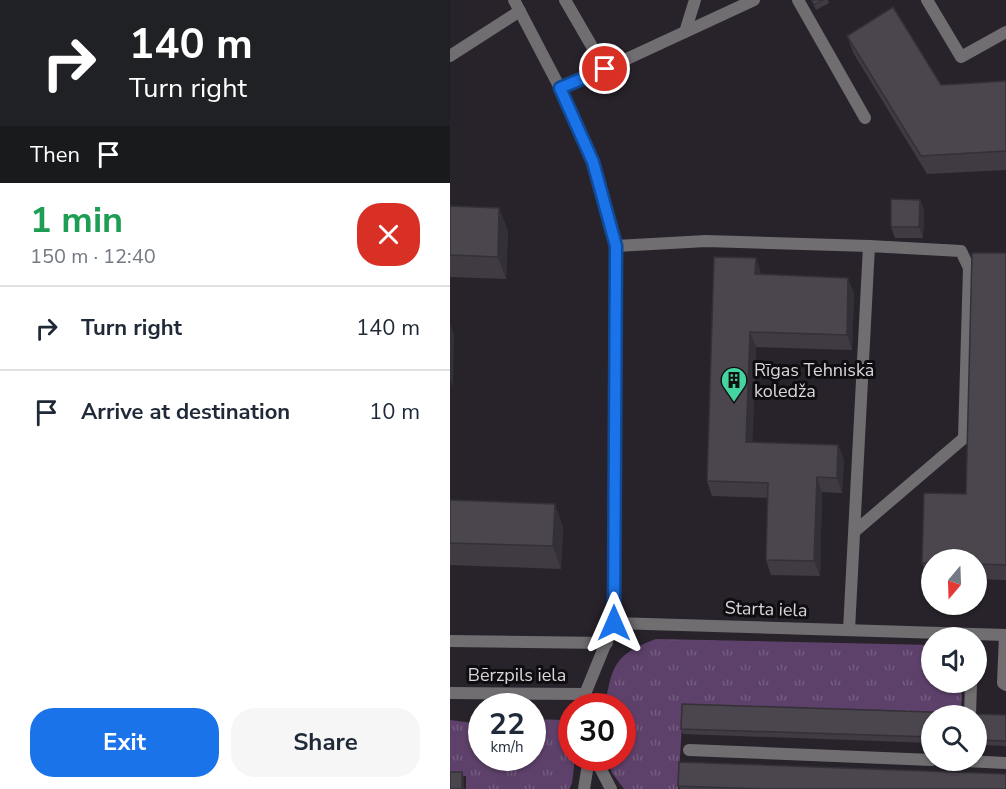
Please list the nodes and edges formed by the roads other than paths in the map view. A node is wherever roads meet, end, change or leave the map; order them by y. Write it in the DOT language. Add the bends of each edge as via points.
graph roads {
  1 [pos="565,0"];
  2 [pos="695,0"];
  3 [pos="753,0"];
  4 [pos="798,0"];
  5 [pos="927,0"];
  6 [pos="517,6"];
  7 [pos="685,32"];
  8 [pos="1006,32"];
  9 [pos="450,56"];
  10 [pos="605,69"];
  11 [pos="560,88"];
  12 [pos="864,118"];
  13 [pos="616,246"];
  14 [pos="869,246"];
  15 [pos="854,532"];
  16 [pos="614,623"];
  17 [pos="849,630"];
  18 [pos="921,633"];
  19 [pos="1005,635"];
  20 [pos="987,636"];
  21 [pos="450,642"];
  22 [pos="607,643"];
  23 [pos="1006,685"];
  24 [pos="450,693"];
  25 [pos="558,693"];
  26 [pos="585,693"];
  27 [pos="689,750"];
  28 [pos="921,760"];
  29 [pos="987,762"];
  30 [pos="1006,763"];
  31 [pos="587,771"];
  32 [pos="602,771"];
  33 [pos="584,789"];
  34 [pos="611,789"];
  1 -- 10 [label="street"];
  2 -- 7 [label="street"];
  3 -- 7 [label="street"];
  4 -- 12 [label="street"];
  5 -- 8 [label="street" via="961,57"];
  6 -- 9 [label="street"];
  6 -- 11 [label="street"];
  7 -- 10 [label="street"];
  10 -- 11 [label="street"];
  11 -- 13 [label="street" via="593,162"];
  13 -- 14 [label="street" via="706,241"];
  13 -- 16 [label="street"];
  14 -- 15 [label="street"];
  14 -- 15 [label="street" via="961,252 969,268 964,438"];
  15 -- 17 [label="street"];
  16 -- 17 [label="street, Starta iela"];
  16 -- 22 [label="street"];
  17 -- 18 [label="street, Starta iela"];
  19 -- 20 [label="street, Starta iela"];
  19 -- 23 [label="street"];
  21 -- 22 [label="street"];
  22 -- 26 [label="street"];
  24 -- 25 [label="street, Bērzpils iela"];
  27 -- 28 [label="street"];
  29 -- 30 [label="street"];
  31 -- 33 [label="street"];
  32 -- 34 [label="street"];
}
